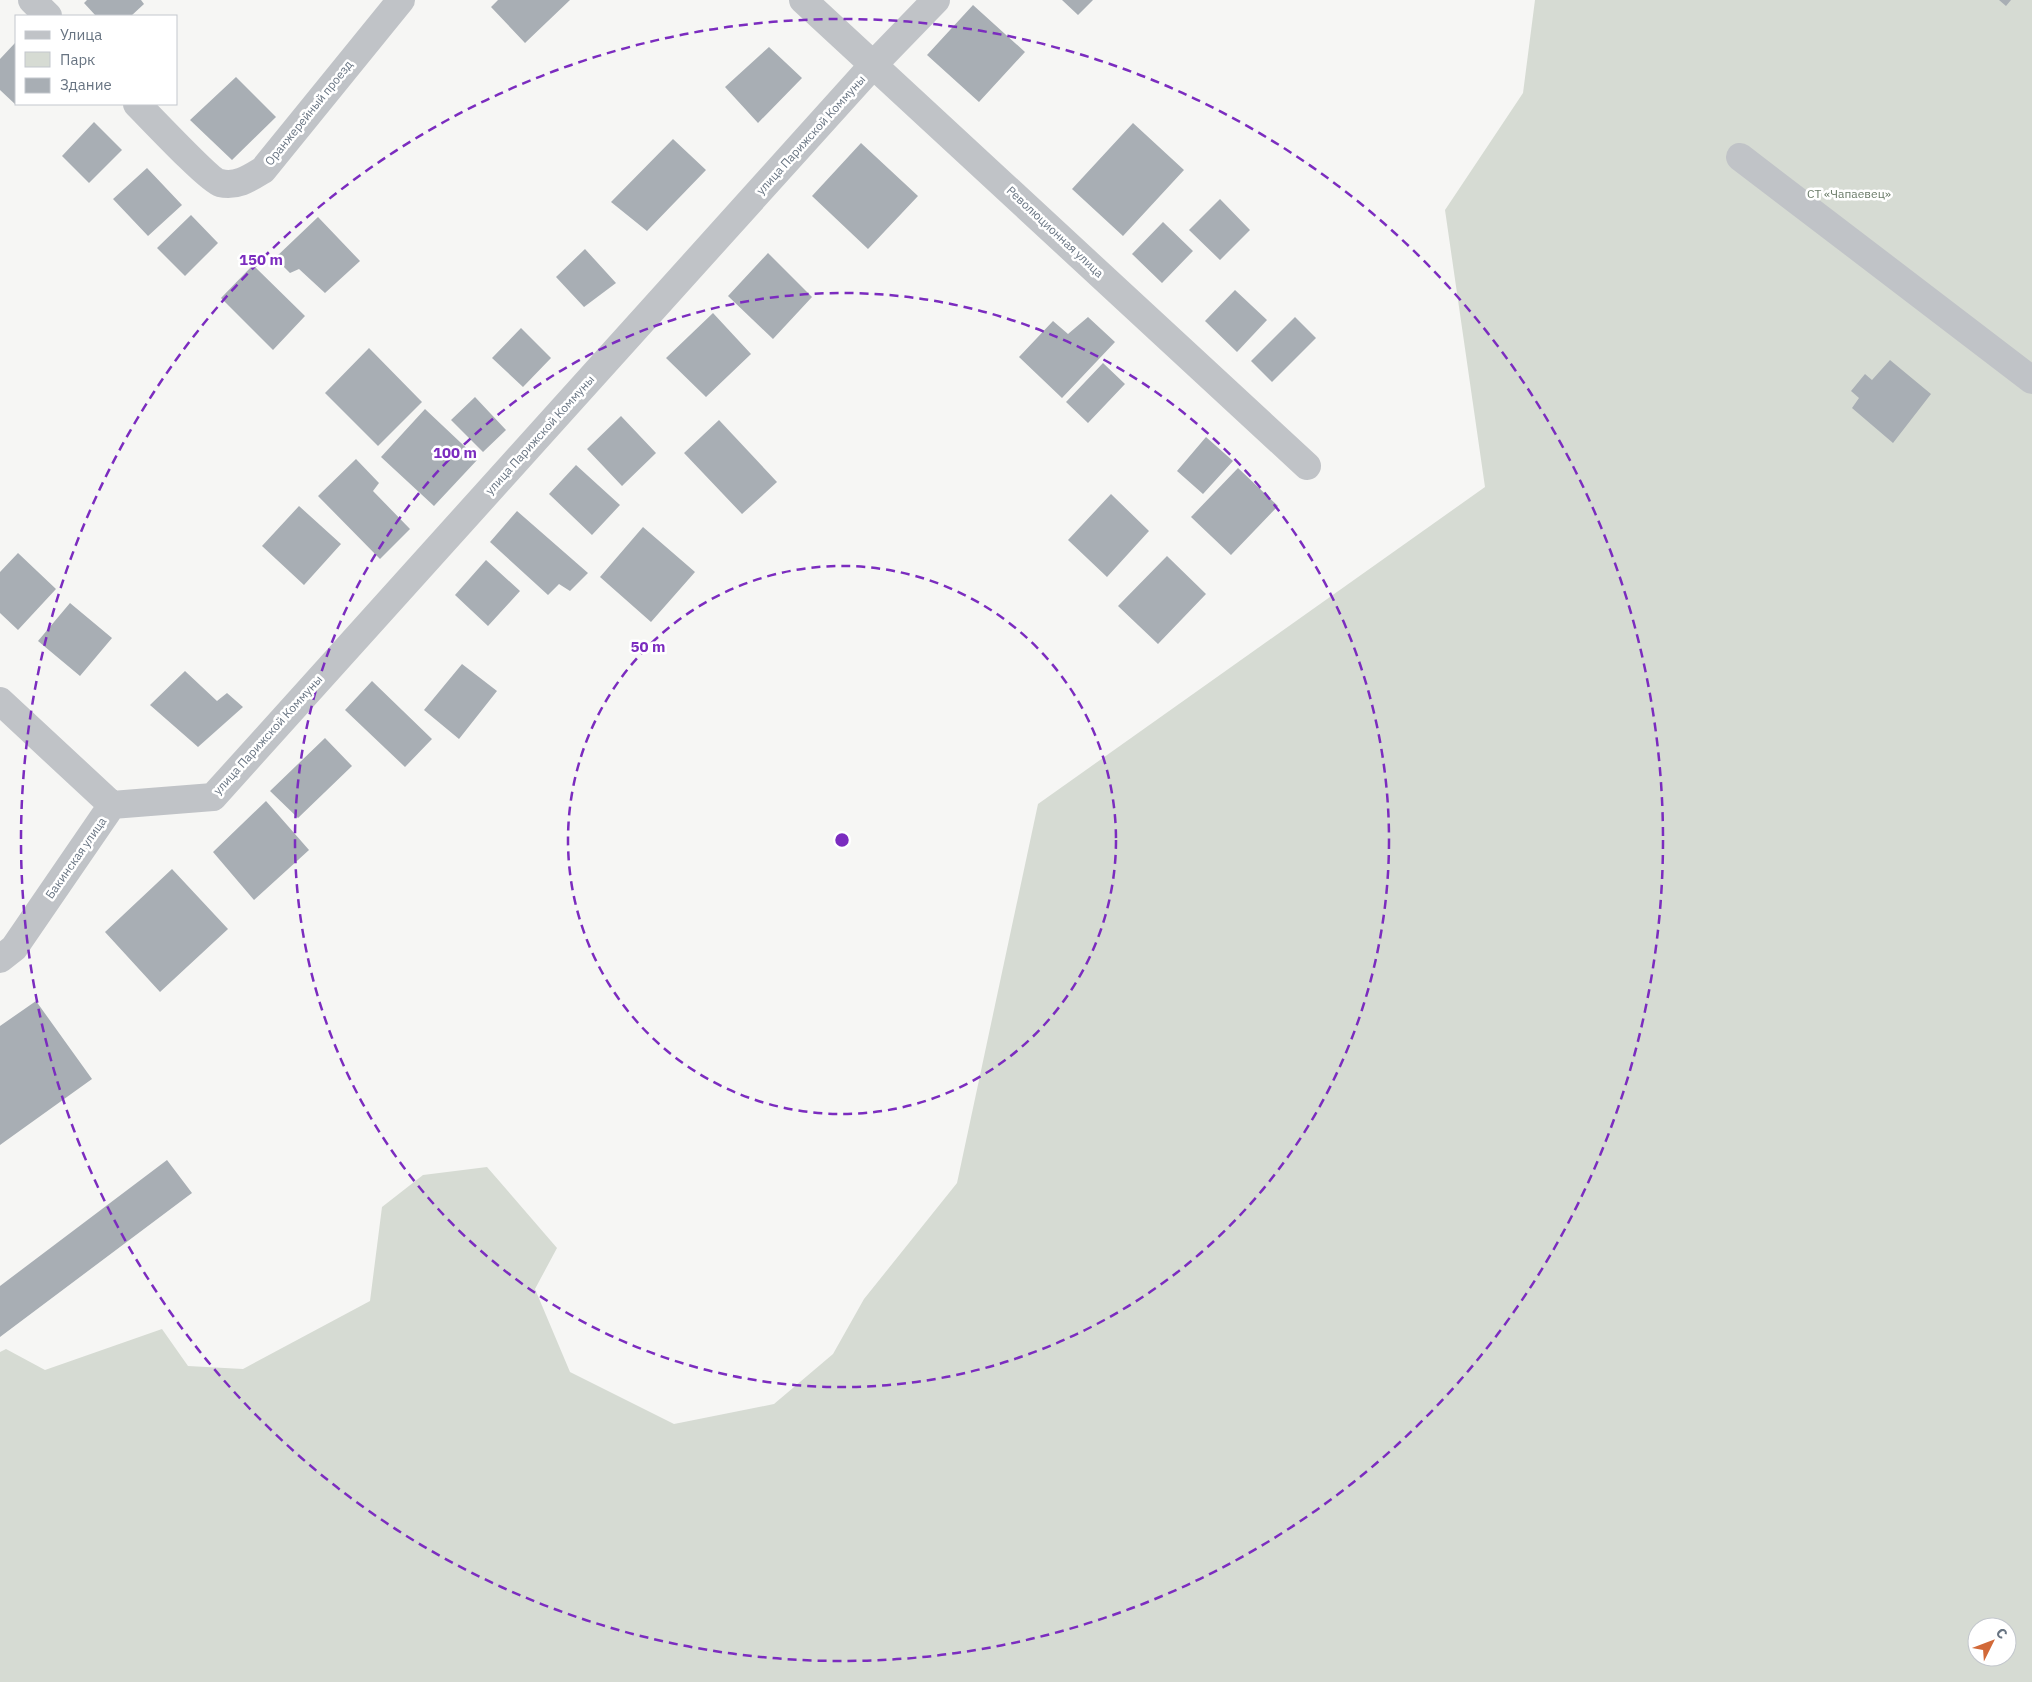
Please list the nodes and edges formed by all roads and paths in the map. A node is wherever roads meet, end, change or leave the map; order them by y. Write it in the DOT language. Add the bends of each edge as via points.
graph roads {
  1 [pos="32,0"];
  2 [pos="401,0"];
  3 [pos="803,0"];
  4 [pos="936,0"];
  5 [pos="47,15"];
  6 [pos="874,64"];
  7 [pos="138,105"];
  8 [pos="1740,157"];
  9 [pos="2032,380"];
  10 [pos="1306,466"];
  11 [pos="0,701"];
  12 [pos="112,805"];
  13 [pos="0,959"];
  1 -- 5 [label="street"];
  2 -- 7 [label="street, Оранжерейный проезд" via="263,170 242,183 219,183"];
  3 -- 6 [label="street, Революционная улица"];
  4 -- 6 [label="street, улица Парижской Коммуны"];
  6 -- 10 [label="street, Революционная улица"];
  6 -- 12 [label="street, улица Парижской Коммуны" via="213,797"];
  8 -- 9 [label="street"];
  11 -- 12 [label="street, Бакинская улица"];
  12 -- 13 [label="street, Бакинская улица" via="14,948"];
}
